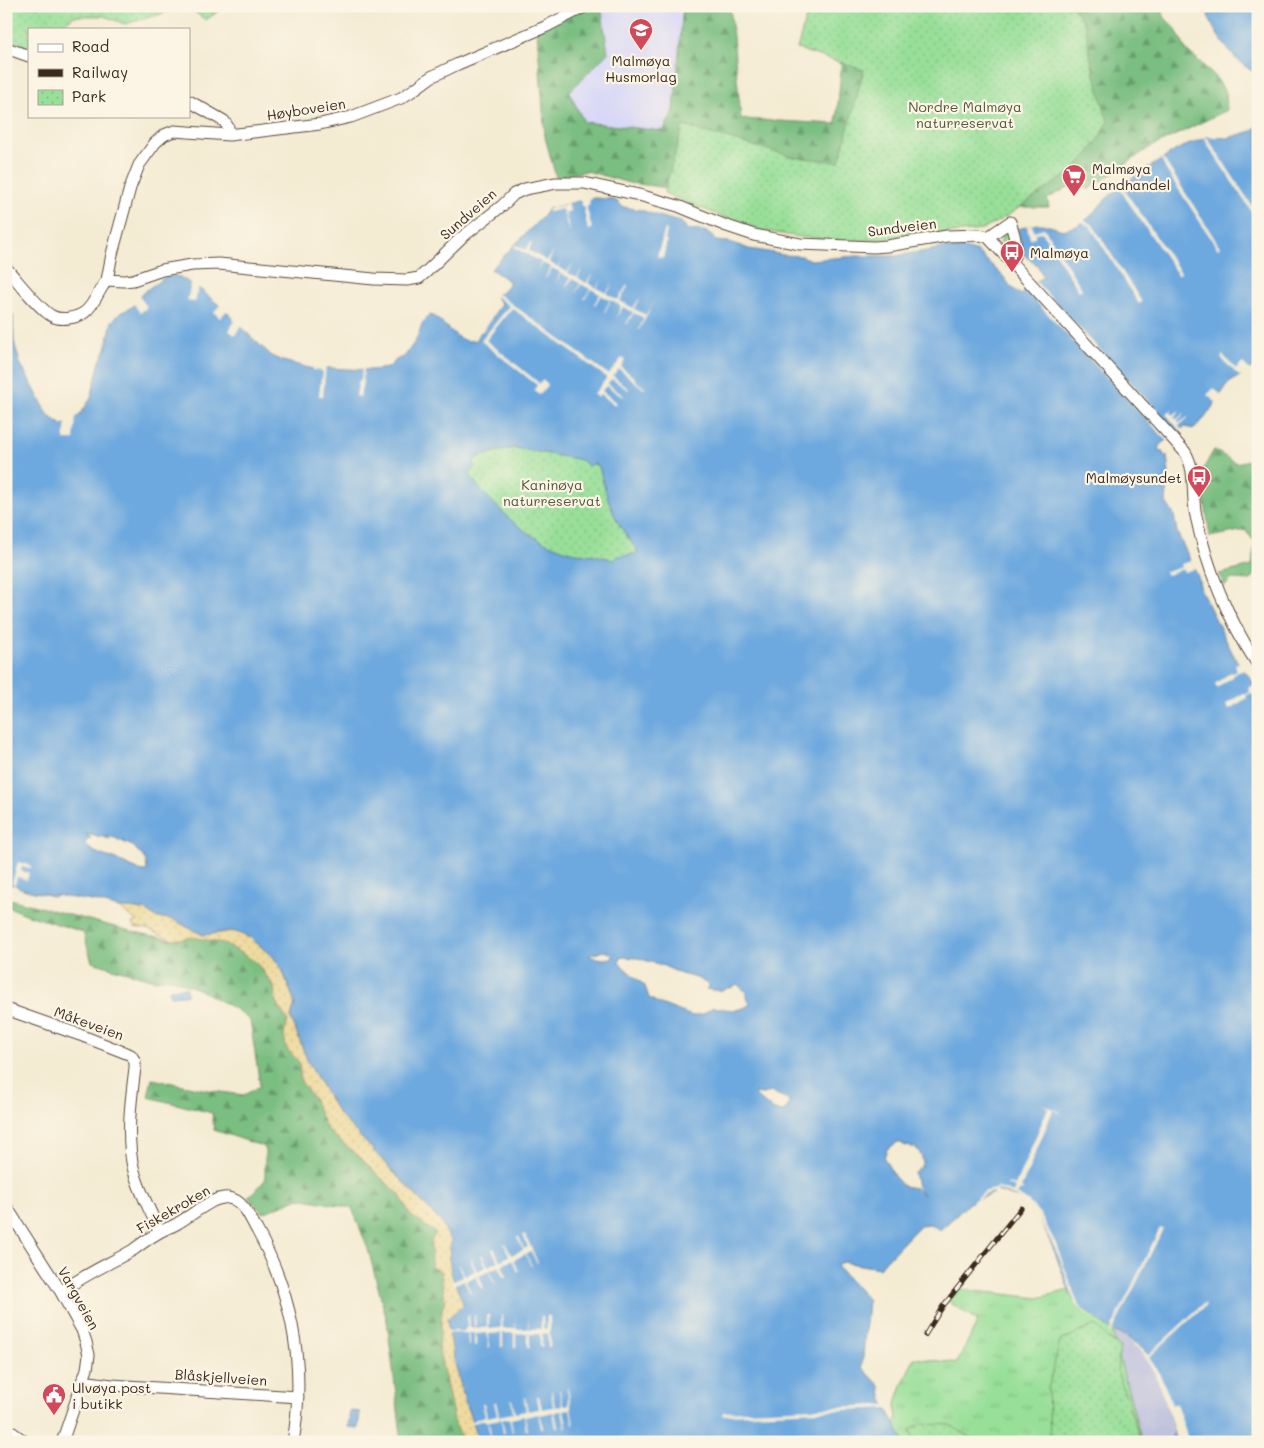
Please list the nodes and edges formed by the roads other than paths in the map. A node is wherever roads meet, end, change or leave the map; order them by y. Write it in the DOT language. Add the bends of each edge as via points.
graph roads {
  1 [pos="586,6"];
  2 [pos="6,48"];
  3 [pos="28,56"];
  4 [pos="190,102"];
  5 [pos="229,134"];
  6 [pos="988,237"];
  7 [pos="1011,263"];
  8 [pos="6,268"];
  9 [pos="107,280"];
  10 [pos="1258,665"];
  11 [pos="6,1009"];
  12 [pos="6,1206"];
  13 [pos="159,1232"];
  14 [pos="61,1292"];
  15 [pos="82,1381"];
  16 [pos="298,1397"];
  17 [pos="6,1428"];
  18 [pos="25,1442"];
  19 [pos="62,1442"];
  20 [pos="293,1442"];
  1 -- 5 [label="street, Høyboveien" via="466,60 431,77 412,92 360,114 320,124"];
  2 -- 3 [label="street"];
  4 -- 5 [label="street" via="224,121"];
  5 -- 9 [label="street, Høyboveien" via="174,131 155,143 139,165 130,188"];
  6 -- 7 [label="street"];
  6 -- 7 [label="street" via="1010,222 1016,239"];
  6 -- 9 [label="street, Sundveien" via="947,236 874,247 800,244 754,235 639,195 584,183 556,182 514,194 419,278 374,279 219,264 162,270 133,280"];
  7 -- 10 [label="street" via="1186,452 1193,477 1193,503 1208,560 1229,614"];
  8 -- 9 [label="street" via="38,304 58,318 72,318 86,311"];
  11 -- 13 [label="street, Måkeveien" via="131,1055 135,1068 130,1107 132,1166"];
  12 -- 14 [label="street, Vargveien"];
  13 -- 14 [label="street, Fiskekroken"];
  13 -- 16 [label="street, Fiskekroken" via="214,1201 230,1198 241,1204 267,1249 286,1298 296,1350"];
  14 -- 15 [label="street, Vargveien" via="86,1342 87,1369"];
  15 -- 16 [label="street, Blåskjellveien"];
  15 -- 19 [label="street, Vargveien"];
  16 -- 20 [label="street, Fiskekroken"];
  17 -- 18 [label="street"];
}
